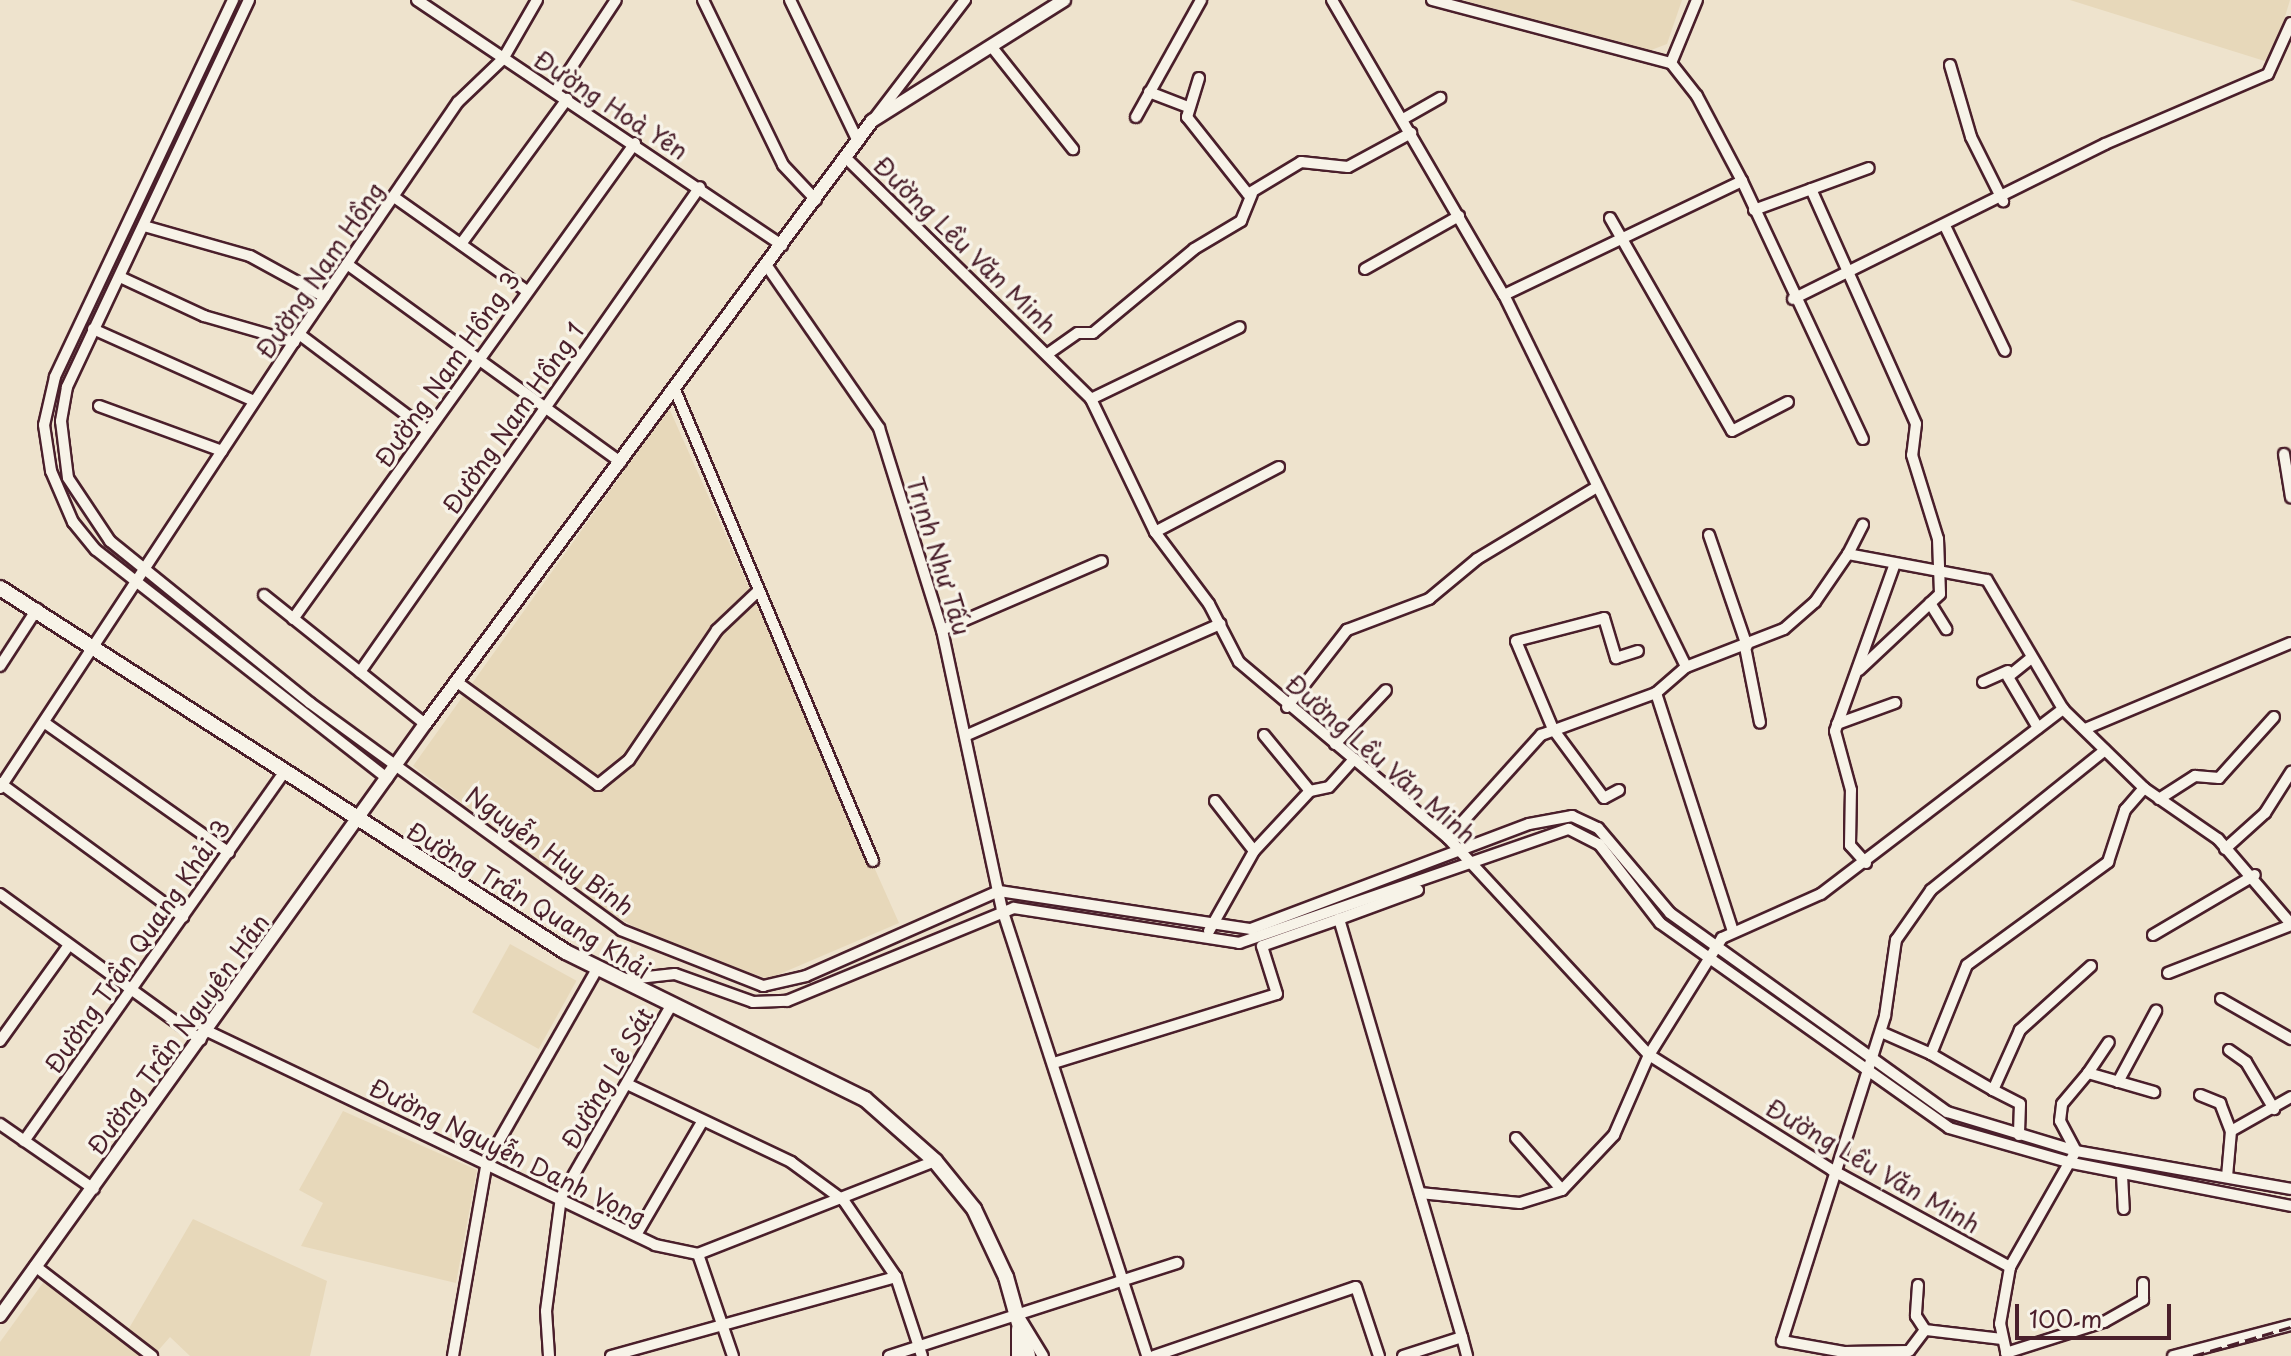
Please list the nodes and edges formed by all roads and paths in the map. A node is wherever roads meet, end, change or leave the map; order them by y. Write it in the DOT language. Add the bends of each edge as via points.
graph roads {
  1 [pos="233,0"];
  2 [pos="249,0"];
  3 [pos="537,0"];
  4 [pos="616,0"];
  5 [pos="703,0"];
  6 [pos="790,0"];
  7 [pos="965,0"];
  8 [pos="1064,0"];
  9 [pos="1201,0"];
  10 [pos="1332,0"];
  11 [pos="1432,0"];
  12 [pos="1697,0"];
  13 [pos="423,2"];
  14 [pos="2291,23"];
  15 [pos="991,46"];
  16 [pos="503,59"];
  17 [pos="1671,63"];
  18 [pos="1950,65"];
  19 [pos="1199,78"];
  20 [pos="555,92"];
  21 [pos="1149,92"];
  22 [pos="1440,98"];
  23 [pos="567,99"];
  24 [pos="1186,106"];
  25 [pos="1136,117"];
  26 [pos="1403,119"];
  27 [pos="872,121"];
  28 [pos="1411,133"];
  29 [pos="858,141"];
  30 [pos="635,143"];
  31 [pos="1073,149"];
  32 [pos="846,158"];
  33 [pos="1869,168"];
  34 [pos="1742,181"];
  35 [pos="700,187"];
  36 [pos="1811,189"];
  37 [pos="1252,194"];
  38 [pos="394,197"];
  39 [pos="816,200"];
  40 [pos="2003,201"];
  41 [pos="1754,210"];
  42 [pos="1459,216"];
  43 [pos="1610,218"];
  44 [pos="144,226"];
  45 [pos="1946,228"];
  46 [pos="461,244"];
  47 [pos="1622,244"];
  48 [pos="782,245"];
  49 [pos="347,264"];
  50 [pos="767,266"];
  51 [pos="1365,269"];
  52 [pos="1849,275"];
  53 [pos="120,277"];
  54 [pos="527,291"];
  55 [pos="1504,295"];
  56 [pos="325,297"];
  57 [pos="1793,299"];
  58 [pos="1240,327"];
  59 [pos="93,329"];
  60 [pos="297,338"];
  61 [pos="2005,351"];
  62 [pos="1049,353"];
  63 [pos="479,360"];
  64 [pos="675,390"];
  65 [pos="1091,399"];
  66 [pos="254,401"];
  67 [pos="1788,402"];
  68 [pos="99,406"];
  69 [pos="543,407"];
  70 [pos="428,431"];
  71 [pos="1863,439"];
  72 [pos="222,451"];
  73 [pos="2284,454"];
  74 [pos="621,462"];
  75 [pos="1279,467"];
  76 [pos="1597,487"];
  77 [pos="2291,497"];
  78 [pos="1863,525"];
  79 [pos="94,526"];
  80 [pos="1155,532"];
  81 [pos="1709,535"];
  82 [pos="84,536"];
  83 [pos="1848,554"];
  84 [pos="1102,561"];
  85 [pos="1895,563"];
  86 [pos="1940,571"];
  87 [pos="138,573"];
  88 [pos="0,588"];
  89 [pos="756,593"];
  90 [pos="264,595"];
  91 [pos="1930,603"];
  92 [pos="37,609"];
  93 [pos="293,619"];
  94 [pos="1220,624"];
  95 [pos="1946,629"];
  96 [pos="942,630"];
  97 [pos="2291,643"];
  98 [pos="96,646"];
  99 [pos="1746,646"];
  100 [pos="1638,651"];
  101 [pos="2030,659"];
  102 [pos="0,666"];
  103 [pos="1686,667"];
  104 [pos="1859,670"];
  105 [pos="2008,671"];
  106 [pos="360,672"];
  107 [pos="457,682"];
  108 [pos="1983,682"];
  109 [pos="1386,690"];
  110 [pos="1656,693"];
  111 [pos="1895,703"];
  112 [pos="1287,707"];
  113 [pos="2063,709"];
  114 [pos="2274,717"];
  115 [pos="45,723"];
  116 [pos="1760,723"];
  117 [pos="425,724"];
  118 [pos="1837,724"];
  119 [pos="2038,728"];
  120 [pos="1553,729"];
  121 [pos="2085,729"];
  122 [pos="1264,735"];
  123 [pos="965,736"];
  124 [pos="1335,744"];
  125 [pos="2105,750"];
  126 [pos="1354,759"];
  127 [pos="392,770"];
  128 [pos="2291,772"];
  129 [pos="282,775"];
  130 [pos="1,785"];
  131 [pos="2144,788"];
  132 [pos="1619,790"];
  133 [pos="1310,791"];
  134 [pos="2159,799"];
  135 [pos="1215,801"];
  136 [pos="357,823"];
  137 [pos="1448,838"];
  138 [pos="2226,848"];
  139 [pos="1458,849"];
  140 [pos="1254,851"];
  141 [pos="229,853"];
  142 [pos="873,861"];
  143 [pos="1469,862"];
  144 [pos="1866,863"];
  145 [pos="1628,864"];
  146 [pos="1619,871"];
  147 [pos="2255,875"];
  148 [pos="1418,890"];
  149 [pos="999,891"];
  150 [pos="2,900"];
  151 [pos="1002,909"];
  152 [pos="183,917"];
  153 [pos="1339,919"];
  154 [pos="2291,925"];
  155 [pos="1209,927"];
  156 [pos="1733,932"];
  157 [pos="2153,935"];
  158 [pos="1209,943"];
  159 [pos="69,945"];
  160 [pos="1715,945"];
  161 [pos="1706,957"];
  162 [pos="2091,966"];
  163 [pos="597,969"];
  164 [pos="2168,973"];
  165 [pos="618,980"];
  166 [pos="129,990"];
  167 [pos="2221,999"];
  168 [pos="671,1006"];
  169 [pos="2156,1011"];
  170 [pos="1881,1032"];
  171 [pos="204,1036"];
  172 [pos="1841,1037"];
  173 [pos="2291,1039"];
  174 [pos="0,1041"];
  175 [pos="2109,1042"];
  176 [pos="1835,1047"];
  177 [pos="2229,1050"];
  178 [pos="1931,1054"];
  179 [pos="1649,1055"];
  180 [pos="1871,1060"];
  181 [pos="1057,1062"];
  182 [pos="1866,1072"];
  183 [pos="2088,1073"];
  184 [pos="2118,1082"];
  185 [pos="627,1084"];
  186 [pos="1993,1090"];
  187 [pos="2154,1092"];
  188 [pos="2200,1095"];
  189 [pos="2291,1097"];
  190 [pos="2274,1109"];
  191 [pos="702,1122"];
  192 [pos="0,1124"];
  193 [pos="2231,1131"];
  194 [pos="2019,1135"];
  195 [pos="1516,1138"];
  196 [pos="24,1141"];
  197 [pos="2076,1151"];
  198 [pos="935,1161"];
  199 [pos="487,1162"];
  200 [pos="2072,1163"];
  201 [pos="1832,1170"];
  202 [pos="2122,1175"];
  203 [pos="2227,1177"];
  204 [pos="2286,1188"];
  205 [pos="94,1189"];
  206 [pos="1562,1190"];
  207 [pos="1420,1193"];
  208 [pos="561,1197"];
  209 [pos="844,1201"];
  210 [pos="2278,1202"];
  211 [pos="2291,1206"];
  212 [pos="2124,1209"];
  213 [pos="636,1235"];
  214 [pos="698,1254"];
  215 [pos="1177,1263"];
  216 [pos="35,1266"];
  217 [pos="2010,1267"];
  218 [pos="896,1277"];
  219 [pos="1124,1280"];
  220 [pos="2143,1283"];
  221 [pos="1918,1285"];
  222 [pos="1018,1315"];
  223 [pos="0,1316"];
  224 [pos="2291,1325"];
  225 [pos="724,1327"];
  226 [pos="1925,1330"];
  227 [pos="1462,1337"];
  228 [pos="2002,1339"];
  229 [pos="921,1352"];
  230 [pos="2006,1354"];
  231 [pos="152,1356"];
  232 [pos="454,1356"];
  233 [pos="549,1356"];
  234 [pos="611,1356"];
  235 [pos="733,1356"];
  236 [pos="889,1356"];
  237 [pos="1017,1356"];
  238 [pos="1028,1356"];
  239 [pos="1043,1356"];
  240 [pos="1147,1356"];
  241 [pos="1154,1356"];
  242 [pos="1379,1356"];
  243 [pos="1403,1356"];
  244 [pos="1467,1356"];
  245 [pos="2173,1356"];
  1 -- 82 [label="street" via="49,396 44,425 51,471"];
  2 -- 44 [label="street"];
  3 -- 16 [label="street, Đường Nam Hồng"];
  4 -- 20 [label="street"];
  5 -- 39 [label="street" via="783,165"];
  6 -- 29 [label="street"];
  7 -- 27 [label="street"];
  8 -- 15 [label="street"];
  9 -- 21 [label="street"];
  10 -- 26 [label="street"];
  11 -- 17 [label="street"];
  12 -- 17 [label="street"];
  13 -- 16 [label="street, Đường Hoà Yên"];
  14 -- 40 [label="street" via="2268,74 2105,144"];
  15 -- 27 [label="street"];
  15 -- 31 [label="street"];
  16 -- 20 [label="street, Đường Hoà Yên"];
  16 -- 38 [label="street, Đường Nam Hồng" via="458,102"];
  17 -- 34 [label="street" via="1697,96"];
  18 -- 40 [label="street" via="1971,137"];
  19 -- 24 [label="street"];
  20 -- 23 [label="street, Đường Hoà Yên"];
  21 -- 24 [label="street"];
  21 -- 25 [label="street"];
  22 -- 26 [label="street"];
  23 -- 30 [label="street, Đường Hoà Yên"];
  23 -- 46 [label="street"];
  24 -- 37 [label="street" via="1237,187"];
  26 -- 28 [label="street"];
  27 -- 29 [label="street, Đường Trần Nguyên Hãn"];
  28 -- 37 [label="street" via="1348,167 1301,162"];
  28 -- 42 [label="street"];
  29 -- 32 [label="street, Đường Trần Nguyên Hãn"];
  30 -- 35 [label="street, Đường Hoà Yên"];
  30 -- 54 [label="street, Đường Nam Hồng 3"];
  32 -- 39 [label="street, Đường Trần Nguyên Hãn"];
  32 -- 62 [label="street, Đường Lều Văn Minh"];
  33 -- 36 [label="street"];
  34 -- 41 [label="street"];
  34 -- 47 [label="street"];
  35 -- 48 [label="street, Đường Hoà Yên"];
  35 -- 69 [label="street, Đường Nam Hồng 1"];
  36 -- 41 [label="street"];
  36 -- 52 [label="street"];
  37 -- 62 [label="street" via="1241,221 1194,249 1093,333 1078,333"];
  38 -- 46 [label="street"];
  38 -- 49 [label="street, Đường Nam Hồng"];
  39 -- 48 [label="street, Đường Trần Nguyên Hãn"];
  40 -- 45 [label="street"];
  41 -- 57 [label="street"];
  42 -- 51 [label="street"];
  42 -- 55 [label="street"];
  43 -- 47 [label="street"];
  44 -- 53 [label="street"];
  44 -- 56 [label="street" via="250,256"];
  45 -- 52 [label="street"];
  45 -- 61 [label="street"];
  46 -- 54 [label="street"];
  47 -- 55 [label="street"];
  47 -- 67 [label="street" via="1732,431"];
  48 -- 50 [label="street, Đường Trần Nguyên Hãn"];
  49 -- 56 [label="street, Đường Nam Hồng"];
  49 -- 63 [label="street"];
  50 -- 64 [label="street, Đường Trần Nguyên Hãn"];
  50 -- 96 [label="street, Trịnh Như Tấu" via="879,428"];
  52 -- 57 [label="street"];
  52 -- 86 [label="street" via="1916,424 1912,455 1938,539"];
  53 -- 59 [label="street"];
  53 -- 60 [label="street" via="204,316"];
  54 -- 63 [label="street, Đường Nam Hồng 3"];
  55 -- 76 [label="street"];
  56 -- 60 [label="street, Đường Nam Hồng"];
  57 -- 71 [label="street"];
  58 -- 65 [label="street"];
  59 -- 66 [label="street"];
  59 -- 79 [label="street" via="63,400 61,449"];
  60 -- 66 [label="street, Đường Nam Hồng"];
  60 -- 70 [label="street"];
  62 -- 65 [label="street, Đường Lều Văn Minh"];
  63 -- 69 [label="street"];
  63 -- 70 [label="street, Đường Nam Hồng 3"];
  64 -- 74 [label="street, Đường Trần Nguyên Hãn"];
  64 -- 89 [label="street"];
  65 -- 80 [label="street, Đường Lều Văn Minh"];
  66 -- 72 [label="street, Đường Nam Hồng"];
  68 -- 72 [label="street"];
  69 -- 74 [label="street"];
  69 -- 106 [label="street, Đường Nam Hồng 1"];
  70 -- 93 [label="street, Đường Nam Hồng 3"];
  72 -- 87 [label="street, Đường Nam Hồng"];
  73 -- 77 [label="street"];
  74 -- 107 [label="street, Đường Trần Nguyên Hãn"];
  75 -- 80 [label="street"];
  76 -- 103 [label="street"];
  76 -- 112 [label="street" via="1477,559 1429,599 1347,630"];
  78 -- 83 [label="street"];
  79 -- 82 [label="street"];
  79 -- 87 [label="street"];
  80 -- 94 [label="street, Đường Lều Văn Minh"];
  81 -- 99 [label="street"];
  82 -- 87 [label="street"];
  83 -- 85 [label="street"];
  83 -- 99 [label="street" via="1815,602 1784,629"];
  84 -- 96 [label="street"];
  85 -- 86 [label="street"];
  85 -- 104 [label="street"];
  86 -- 91 [label="street" via="1940,594"];
  86 -- 101 [label="street" via="1979,576 1998,591"];
  87 -- 98 [label="street, Đường Nam Hồng"];
  87 -- 127 [label="street"];
  87 -- 127 [label="street"];
  88 -- 92 [label="main road, Đường Trần Quang Khải"];
  89 -- 107 [label="street" via="717,630 629,760 598,785"];
  89 -- 142 [label="street"];
  90 -- 93 [label="street"];
  91 -- 95 [label="street"];
  91 -- 104 [label="street"];
  92 -- 98 [label="main road, Đường Trần Quang Khải"];
  92 -- 102 [label="street"];
  93 -- 106 [label="street"];
  94 -- 112 [label="street, Đường Lều Văn Minh" via="1239,662"];
  94 -- 123 [label="street"];
  96 -- 123 [label="street, Trịnh Như Tấu"];
  97 -- 121 [label="street"];
  98 -- 115 [label="street, Đường Nam Hồng"];
  98 -- 129 [label="main road, Đường Trần Quang Khải"];
  99 -- 103 [label="street"];
  99 -- 116 [label="street"];
  100 -- 120 [label="street" via="1616,658 1604,618 1516,641"];
  101 -- 105 [label="street"];
  101 -- 113 [label="street"];
  103 -- 110 [label="street"];
  104 -- 118 [label="street"];
  105 -- 108 [label="street"];
  105 -- 119 [label="street"];
  106 -- 117 [label="street"];
  107 -- 117 [label="street, Đường Trần Nguyên Hãn"];
  109 -- 124 [label="street"];
  110 -- 120 [label="street"];
  110 -- 156 [label="street"];
  111 -- 118 [label="street"];
  112 -- 124 [label="street, Đường Lều Văn Minh"];
  113 -- 119 [label="street"];
  113 -- 121 [label="street"];
  114 -- 134 [label="street" via="2219,778 2195,776"];
  115 -- 130 [label="street, Đường Nam Hồng"];
  115 -- 141 [label="street"];
  117 -- 127 [label="street, Đường Trần Nguyên Hãn"];
  118 -- 144 [label="street" via="1851,790 1850,845"];
  119 -- 144 [label="street" via="1958,784"];
  120 -- 132 [label="street" via="1604,798"];
  120 -- 137 [label="street" via="1520,751"];
  121 -- 125 [label="street"];
  122 -- 133 [label="street"];
  123 -- 149 [label="street, Trịnh Như Tấu"];
  124 -- 126 [label="street, Đường Lều Văn Minh"];
  125 -- 131 [label="street"];
  125 -- 170 [label="street" via="1922,900 1896,940"];
  126 -- 133 [label="street" via="1329,787"];
  126 -- 137 [label="street, Đường Lều Văn Minh"];
  127 -- 136 [label="street, Đường Trần Nguyên Hãn"];
  127 -- 149 [label="street, Nguyễn Huy Bính" via="594,914 743,983 806,976"];
  128 -- 138 [label="street" via="2265,813"];
  129 -- 136 [label="main road, Đường Trần Quang Khải"];
  129 -- 141 [label="street, Đường Trần Quang Khải 3"];
  130 -- 152 [label="street"];
  131 -- 134 [label="street"];
  131 -- 178 [label="street" via="2125,810 2108,862 1967,965"];
  133 -- 140 [label="street"];
  134 -- 138 [label="street"];
  135 -- 140 [label="street"];
  136 -- 163 [label="main road, Đường Trần Quang Khải"];
  136 -- 171 [label="street, Đường Trần Nguyên Hãn"];
  137 -- 139 [label="street, Đường Lều Văn Minh"];
  138 -- 147 [label="street"];
  139 -- 143 [label="street, Đường Lều Văn Minh"];
  139 -- 145 [label="street" via="1572,816 1598,828"];
  139 -- 155 [label="street" via="1251,929"];
  140 -- 155 [label="street"];
  141 -- 152 [label="street, Đường Trần Quang Khải 3"];
  143 -- 146 [label="street" via="1569,829 1599,844"];
  143 -- 158 [label="street" via="1272,933"];
  143 -- 179 [label="street, Đường Lều Văn Minh"];
  144 -- 156 [label="street" via="1794,909"];
  145 -- 146 [label="street"];
  145 -- 160 [label="street" via="1670,913"];
  146 -- 161 [label="street" via="1660,923"];
  147 -- 154 [label="street"];
  147 -- 157 [label="street"];
  148 -- 153 [label="street"];
  149 -- 151 [label="street, Trịnh Như Tấu"];
  149 -- 155 [label="street"];
  150 -- 159 [label="street, Đường Nguyễn Danh Vọng"];
  151 -- 158 [label="street"];
  151 -- 165 [label="street" via="787,1001 753,1002 675,974"];
  151 -- 181 [label="street, Trịnh Như Tấu"];
  152 -- 166 [label="street, Đường Trần Quang Khải 3"];
  153 -- 181 [label="street" via="1262,946 1277,994"];
  153 -- 207 [label="street"];
  154 -- 164 [label="street" via="2240,951"];
  155 -- 158 [label="street"];
  156 -- 160 [label="street"];
  159 -- 166 [label="street, Đường Nguyễn Danh Vọng"];
  159 -- 174 [label="street"];
  160 -- 161 [label="street"];
  160 -- 172 [label="street"];
  161 -- 176 [label="street"];
  161 -- 179 [label="street"];
  162 -- 186 [label="street" via="2020,1030"];
  163 -- 165 [label="main road, Đường Trần Quang Khải"];
  163 -- 199 [label="street"];
  165 -- 168 [label="main road, Đường Trần Quang Khải"];
  166 -- 171 [label="street, Đường Nguyễn Danh Vọng"];
  166 -- 196 [label="street, Đường Trần Quang Khải 3"];
  167 -- 173 [label="street"];
  168 -- 185 [label="street, Đường Lê Sát"];
  168 -- 198 [label="main road, Đường Trần Quang Khải" via="838,1081"];
  169 -- 184 [label="street"];
  170 -- 178 [label="street"];
  170 -- 180 [label="street"];
  171 -- 199 [label="street, Đường Nguyễn Danh Vọng"];
  171 -- 205 [label="street, Đường Trần Nguyên Hãn"];
  172 -- 176 [label="street"];
  172 -- 180 [label="street"];
  175 -- 183 [label="street"];
  176 -- 182 [label="street"];
  177 -- 190 [label="street" via="2246,1062"];
  178 -- 186 [label="street"];
  179 -- 201 [label="street, Đường Lều Văn Minh"];
  179 -- 206 [label="street" via="1614,1135"];
  180 -- 182 [label="street"];
  180 -- 194 [label="street" via="1947,1112"];
  181 -- 219 [label="street, Trịnh Như Tấu"];
  182 -- 200 [label="street" via="1949,1128"];
  182 -- 201 [label="street"];
  183 -- 184 [label="street"];
  183 -- 197 [label="street" via="2059,1113"];
  184 -- 187 [label="street"];
  185 -- 191 [label="street"];
  185 -- 208 [label="street, Đường Lê Sát"];
  186 -- 194 [label="street" via="2020,1104"];
  188 -- 193 [label="street" via="2220,1103"];
  189 -- 190 [label="street"];
  190 -- 193 [label="street"];
  191 -- 209 [label="street" via="791,1162"];
  191 -- 213 [label="street"];
  192 -- 196 [label="street"];
  193 -- 203 [label="street"];
  194 -- 197 [label="street"];
  195 -- 206 [label="street"];
  196 -- 205 [label="street"];
  197 -- 200 [label="street"];
  197 -- 203 [label="street"];
  198 -- 209 [label="street"];
  198 -- 222 [label="main road, Đường Trần Quang Khải" via="988,1232"];
  199 -- 208 [label="street, Đường Nguyễn Danh Vọng"];
  199 -- 232 [label="street"];
  200 -- 202 [label="street"];
  200 -- 217 [label="street"];
  201 -- 217 [label="street, Đường Lều Văn Minh"];
  201 -- 226 [label="street" via="1821,1232 1782,1341 1814,1351 1909,1351"];
  202 -- 210 [label="street"];
  202 -- 212 [label="street"];
  203 -- 204 [label="street"];
  204 -- 210 [label="street"];
  205 -- 216 [label="street, Đường Trần Nguyên Hãn"];
  206 -- 207 [label="street" via="1520,1203"];
  207 -- 227 [label="street"];
  208 -- 213 [label="street, Đường Nguyễn Danh Vọng"];
  208 -- 233 [label="street, Đường Lê Sát" via="546,1311"];
  209 -- 214 [label="street"];
  209 -- 218 [label="street"];
  210 -- 211 [label="street"];
  213 -- 214 [label="street, Đường Nguyễn Danh Vọng"];
  214 -- 225 [label="street"];
  215 -- 219 [label="street"];
  216 -- 223 [label="street, Đường Trần Nguyên Hãn"];
  216 -- 231 [label="street"];
  217 -- 228 [label="street"];
  218 -- 225 [label="street"];
  218 -- 229 [label="street"];
  219 -- 222 [label="street"];
  219 -- 240 [label="street, Trịnh Như Tấu"];
  220 -- 230 [label="street" via="2143,1300 2104,1322"];
  221 -- 226 [label="street" via="1916,1316"];
  222 -- 229 [label="street"];
  222 -- 237 [label="street, Đường Trần Quang Khải"];
  222 -- 238 [label="main road"];
  222 -- 239 [label="street, Đường Trần Quang Khải"];
  224 -- 245 [label="street"];
  225 -- 234 [label="street"];
  225 -- 235 [label="street"];
  226 -- 228 [label="street"];
  227 -- 243 [label="street"];
  227 -- 244 [label="street"];
  228 -- 230 [label="street"];
  229 -- 236 [label="street"];
  241 -- 242 [label="street" via="1356,1287"];
}
